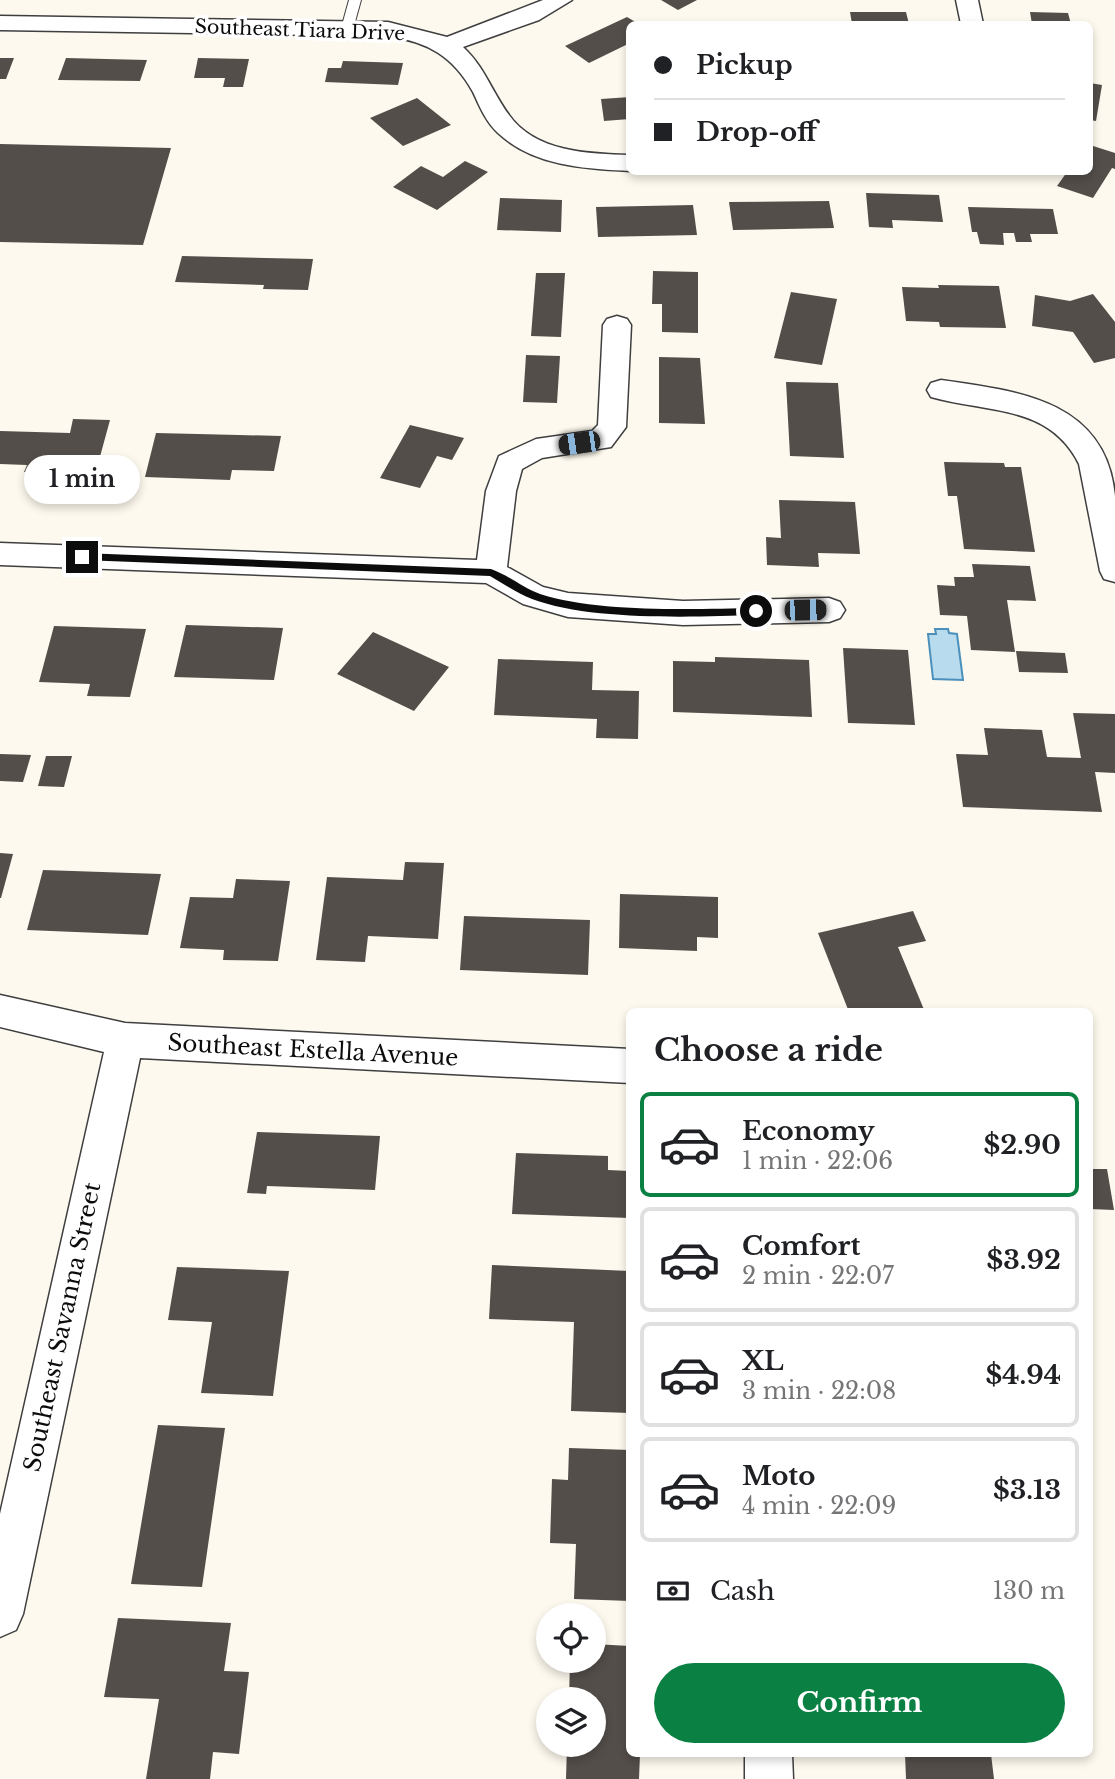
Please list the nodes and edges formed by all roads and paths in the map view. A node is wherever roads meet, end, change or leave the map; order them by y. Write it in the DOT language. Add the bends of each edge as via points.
graph roads {
  1 [pos="12,0"];
  2 [pos="355,0"];
  3 [pos="561,0"];
  4 [pos="967,0"];
  5 [pos="971,21"];
  6 [pos="1,23"];
  7 [pos="347,29"];
  8 [pos="446,45"];
  9 [pos="626,163"];
  10 [pos="617,325"];
  11 [pos="941,390"];
  12 [pos="0,554"];
  13 [pos="1115,571"];
  14 [pos="491,572"];
  15 [pos="829,610"];
  16 [pos="0,1011"];
  17 [pos="125,1040"];
  18 [pos="626,1066"];
  19 [pos="0,1614"];
  20 [pos="769,1757"];
  21 [pos="769,1779"];
  1 -- 6 [label="street"];
  2 -- 7 [label="lane"];
  3 -- 8 [label="street"];
  4 -- 5 [label="street"];
  6 -- 7 [label="street, Southeast Tiara Drive"];
  7 -- 8 [label="street, Southeast Tiara Drive" via="421,34"];
  8 -- 9 [label="street, Southeast Tiara Drive" via="467,62 509,130 537,148 572,159"];
  10 -- 14 [label="street" via="612,426 601,440 536,449 509,463"];
  11 -- 13 [label="street" via="1037,408 1075,429 1094,464"];
  12 -- 14 [label="street"];
  14 -- 15 [label="street" via="534,596 568,605 683,613"];
  16 -- 17 [label="street, Southeast Estella Avenue"];
  17 -- 18 [label="street, Southeast Estella Avenue"];
  17 -- 19 [label="street, Southeast Savanna Street"];
  20 -- 21 [label="street"];
}
